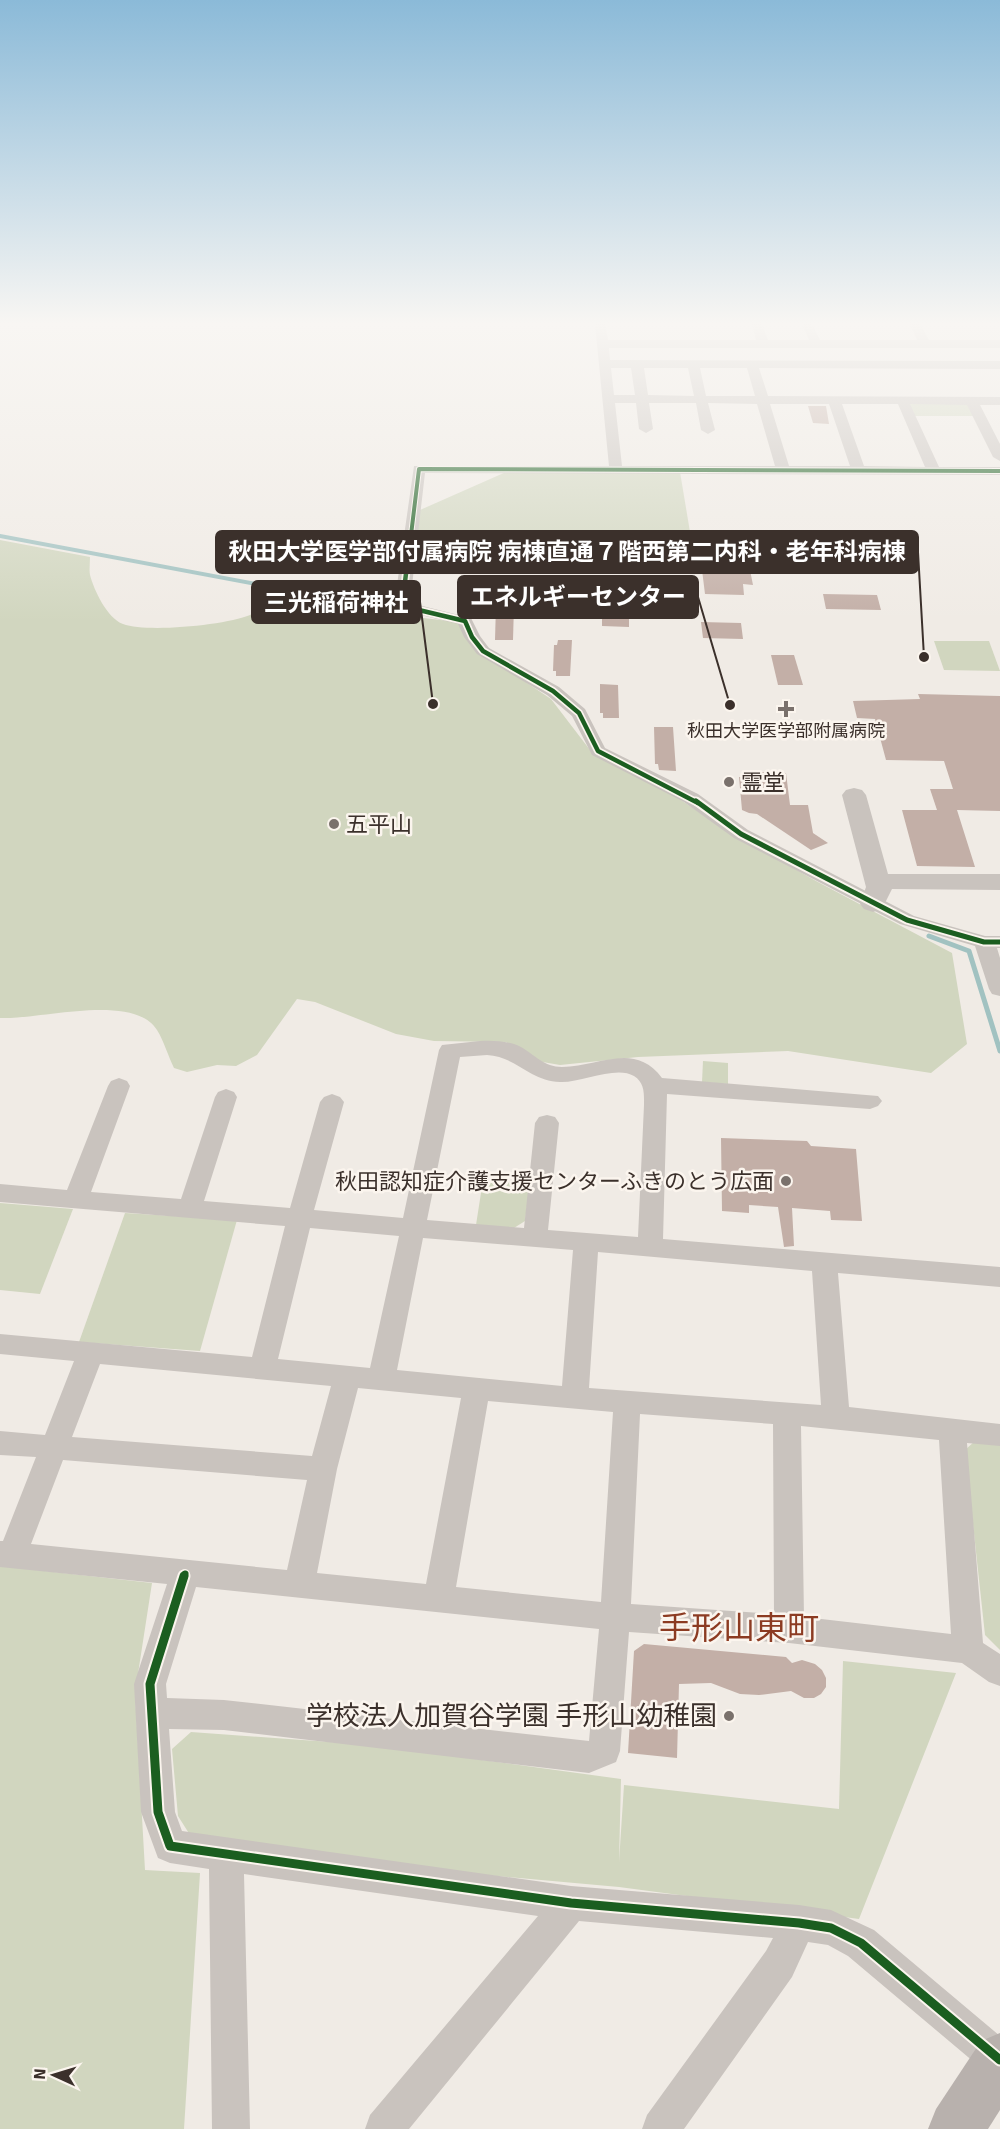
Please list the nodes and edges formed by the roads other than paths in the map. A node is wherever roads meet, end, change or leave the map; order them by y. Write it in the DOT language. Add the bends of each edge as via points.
graph roads {
  1 [pos="611,423"];
  2 [pos="645,423"];
  3 [pos="706,423"];
  4 [pos="770,423"];
  5 [pos="842,423"];
  6 [pos="913,423"];
  7 [pos="983,423"];
  8 [pos="646,429"];
  9 [pos="708,430"];
  10 [pos="1000,456"];
  11 [pos="616,469"];
  12 [pos="783,470"];
  13 [pos="858,470"];
  14 [pos="934,471"];
  15 [pos="1000,471"];
  16 [pos="854,795"];
  17 [pos="1000,882"];
  18 [pos="876,895"];
  19 [pos="992,942"];
  20 [pos="1000,989"];
  21 [pos="119,1086"];
  22 [pos="654,1086"];
  23 [pos="226,1097"];
  24 [pos="870,1101"];
  25 [pos="332,1102"];
  26 [pos="547,1123"];
  27 [pos="0,1193"];
  28 [pos="76,1199"];
  29 [pos="189,1208"];
  30 [pos="300,1217"];
  31 [pos="413,1226"];
  32 [pos="535,1237"];
  33 [pos="586,1242"];
  34 [pos="650,1247"];
  35 [pos="824,1262"];
  36 [pos="1000,1277"];
  37 [pos="0,1344"];
  38 [pos="91,1353"];
  39 [pos="262,1369"];
  40 [pos="347,1377"];
  41 [pos="381,1380"];
  42 [pos="477,1388"];
  43 [pos="575,1398"];
  44 [pos="627,1402"];
  45 [pos="787,1415"];
  46 [pos="836,1417"];
  47 [pos="952,1431"];
  48 [pos="1000,1435"];
  49 [pos="0,1443"];
  50 [pos="55,1448"];
  51 [pos="323,1469"];
  52 [pos="6,1555"];
  53 [pos="185,1574"];
  54 [pos="299,1586"];
  55 [pos="439,1598"];
  56 [pos="615,1617"];
  57 [pos="789,1629"];
  58 [pos="968,1650"];
  59 [pos="1000,1672"];
  60 [pos="153,1713"];
  61 [pos="226,1855"];
  62 [pos="571,1904"];
  63 [pos="799,1923"];
  64 [pos="1000,2060"];
  65 [pos="231,2129"];
  66 [pos="384,2129"];
  67 [pos="661,2129"];
  68 [pos="956,2129"];
  1 -- 11 [label="street"];
  2 -- 8 [label="street"];
  3 -- 9 [label="street"];
  4 -- 12 [label="street"];
  5 -- 13 [label="street"];
  6 -- 14 [label="street"];
  7 -- 10 [label="street"];
  11 -- 12 [label="street"];
  11 -- 18 [label="street" via="419,469 402,606 465,621 483,651 553,691 579,713 598,751 691,798 741,834"];
  12 -- 13 [label="street"];
  13 -- 14 [label="street"];
  14 -- 15 [label="street"];
  16 -- 18 [label="street"];
  17 -- 18 [label="street" via="885,881"];
  18 -- 19 [label="street" via="907,920"];
  19 -- 20 [label="street"];
  21 -- 28 [label="street"];
  22 -- 24 [label="street"];
  22 -- 31 [label="street" via="642,1072 626,1066 557,1075 523,1061 511,1051 450,1050"];
  22 -- 34 [label="street" via="657,1105"];
  23 -- 29 [label="street"];
  25 -- 30 [label="street"];
  26 -- 32 [label="street"];
  27 -- 28 [label="street"];
  28 -- 29 [label="street"];
  29 -- 30 [label="street"];
  30 -- 31 [label="street"];
  30 -- 39 [label="street"];
  31 -- 32 [label="street"];
  31 -- 41 [label="street"];
  32 -- 33 [label="street"];
  33 -- 34 [label="street"];
  33 -- 43 [label="street"];
  34 -- 35 [label="street"];
  35 -- 36 [label="street"];
  35 -- 46 [label="street"];
  37 -- 38 [label="street"];
  38 -- 39 [label="street"];
  38 -- 50 [label="street"];
  39 -- 40 [label="street"];
  40 -- 41 [label="street"];
  40 -- 51 [label="street"];
  41 -- 42 [label="street"];
  42 -- 43 [label="street"];
  42 -- 55 [label="street"];
  43 -- 44 [label="street"];
  44 -- 45 [label="street"];
  44 -- 56 [label="street"];
  45 -- 46 [label="street"];
  45 -- 57 [label="street"];
  46 -- 47 [label="street"];
  47 -- 48 [label="street"];
  47 -- 58 [label="street"];
  49 -- 50 [label="street"];
  50 -- 51 [label="street"];
  50 -- 52 [label="street"];
  51 -- 54 [label="street"];
  52 -- 53 [label="street"];
  53 -- 54 [label="street"];
  53 -- 60 [label="street" via="150,1684"];
  54 -- 55 [label="street"];
  55 -- 56 [label="street"];
  56 -- 57 [label="street"];
  56 -- 60 [label="street" via="604,1751 589,1757 224,1716"];
  57 -- 58 [label="street"];
  58 -- 59 [label="street"];
  60 -- 61 [label="street" via="158,1812 170,1846"];
  61 -- 62 [label="street"];
  61 -- 65 [label="street"];
  62 -- 63 [label="street"];
  62 -- 66 [label="street"];
  63 -- 64 [label="street" via="831,1928 861,1943"];
  63 -- 67 [label="street" via="779,1964"];
  64 -- 68 [label="main road"];
}
